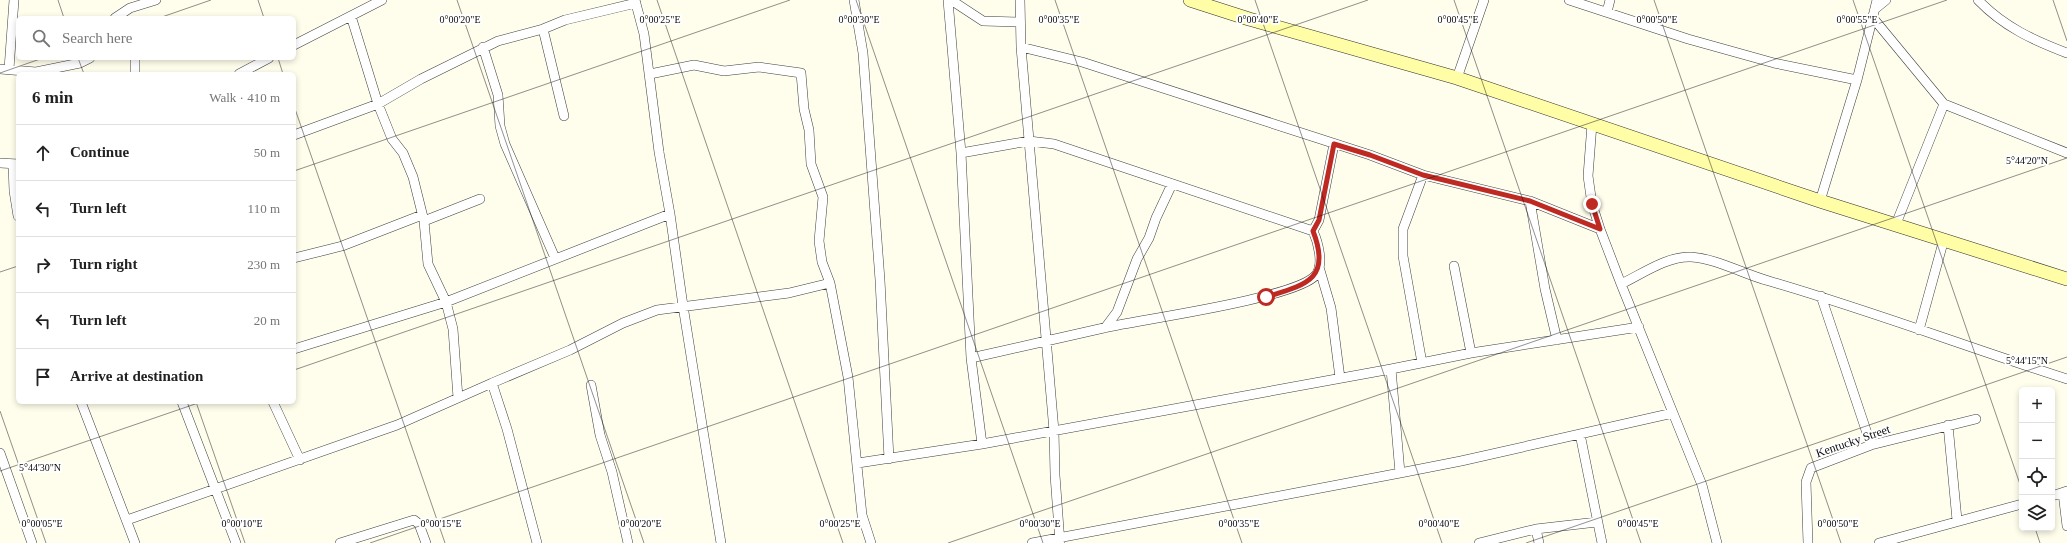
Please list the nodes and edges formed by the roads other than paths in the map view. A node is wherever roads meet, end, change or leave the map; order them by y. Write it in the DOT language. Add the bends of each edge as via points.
graph roads {
  1 [pos="14,0"];
  2 [pos="156,0"];
  3 [pos="382,0"];
  4 [pos="854,0"];
  5 [pos="949,0"];
  6 [pos="1020,0"];
  7 [pos="1190,0"];
  8 [pos="1484,0"];
  9 [pos="1569,0"];
  10 [pos="1610,0"];
  11 [pos="1886,0"];
  12 [pos="1978,0"];
  13 [pos="636,2"];
  14 [pos="130,8"];
  15 [pos="1875,9"];
  16 [pos="1607,12"];
  17 [pos="118,16"];
  18 [pos="132,16"];
  19 [pos="350,16"];
  20 [pos="1020,22"];
  21 [pos="543,29"];
  22 [pos="296,44"];
  23 [pos="483,47"];
  24 [pos="1021,47"];
  25 [pos="2067,53"];
  26 [pos="86,60"];
  27 [pos="135,60"];
  28 [pos="265,60"];
  29 [pos="4,69"];
  30 [pos="36,72"];
  31 [pos="36,72"];
  32 [pos="136,72"];
  33 [pos="243,72"];
  34 [pos="650,74"];
  35 [pos="1458,78"];
  36 [pos="1857,80"];
  37 [pos="378,104"];
  38 [pos="1944,104"];
  39 [pos="564,116"];
  40 [pos="1592,124"];
  41 [pos="296,134"];
  42 [pos="1029,141"];
  43 [pos="1334,144"];
  44 [pos="962,153"];
  45 [pos="2067,153"];
  46 [pos="0,162"];
  47 [pos="15,164"];
  48 [pos="1423,175"];
  49 [pos="1172,184"];
  50 [pos="480,199"];
  51 [pos="1530,201"];
  52 [pos="1820,201"];
  53 [pos="16,204"];
  54 [pos="670,214"];
  55 [pos="423,218"];
  56 [pos="1896,224"];
  57 [pos="1600,229"];
  58 [pos="1313,231"];
  59 [pos="1944,239"];
  60 [pos="296,258"];
  61 [pos="555,258"];
  62 [pos="1454,266"];
  63 [pos="1319,267"];
  64 [pos="2067,279"];
  65 [pos="830,283"];
  66 [pos="1621,284"];
  67 [pos="1821,296"];
  68 [pos="446,302"];
  69 [pos="683,306"];
  70 [pos="1639,327"];
  71 [pos="1105,328"];
  72 [pos="1919,330"];
  73 [pos="1557,340"];
  74 [pos="1046,342"];
  75 [pos="296,348"];
  76 [pos="1470,353"];
  77 [pos="971,358"];
  78 [pos="1422,363"];
  79 [pos="1391,369"];
  80 [pos="1340,378"];
  81 [pos="2067,379"];
  82 [pos="492,383"];
  83 [pos="591,385"];
  84 [pos="458,398"];
  85 [pos="82,404"];
  86 [pos="183,404"];
  87 [pos="274,404"];
  88 [pos="1673,413"];
  89 [pos="1976,419"];
  90 [pos="1948,425"];
  91 [pos="1054,431"];
  92 [pos="1580,434"];
  93 [pos="982,444"];
  94 [pos="1871,445"];
  95 [pos="0,453"];
  96 [pos="889,459"];
  97 [pos="300,460"];
  98 [pos="858,463"];
  99 [pos="1400,473"];
  100 [pos="215,490"];
  101 [pos="2065,492"];
  102 [pos="2055,495"];
  103 [pos="2019,505"];
  104 [pos="127,520"];
  105 [pos="1957,520"];
  106 [pos="1597,522"];
  107 [pos="2067,526"];
  108 [pos="1536,529"];
  109 [pos="1060,540"];
  110 [pos="1896,541"];
  111 [pos="32,543"];
  112 [pos="135,543"];
  113 [pos="236,543"];
  114 [pos="340,543"];
  115 [pos="426,543"];
  116 [pos="537,543"];
  117 [pos="628,543"];
  118 [pos="721,543"];
  119 [pos="872,543"];
  120 [pos="1032,543"];
  121 [pos="1479,543"];
  122 [pos="1539,543"];
  123 [pos="1602,543"];
  124 [pos="1717,543"];
  125 [pos="1808,543"];
  126 [pos="1879,543"];
  1 -- 29 [label="street"];
  2 -- 14 [label="street"];
  3 -- 19 [label="street"];
  4 -- 96 [label="street" via="864,69 880,280"];
  5 -- 20 [label="street" via="983,21"];
  5 -- 44 [label="street"];
  6 -- 20 [label="street"];
  7 -- 35 [label="street" via="1249,20"];
  8 -- 35 [label="street"];
  9 -- 16 [label="street"];
  10 -- 16 [label="street"];
  11 -- 15 [label="street"];
  12 -- 25 [label="street" via="1995,16 2031,39"];
  13 -- 21 [label="street" via="565,20"];
  13 -- 34 [label="street"];
  14 -- 17 [label="street"];
  14 -- 18 [label="street"];
  15 -- 36 [label="street"];
  15 -- 38 [label="street"];
  16 -- 36 [label="street" via="1688,39 1774,63"];
  19 -- 22 [label="street"];
  19 -- 37 [label="street"];
  20 -- 24 [label="street"];
  21 -- 23 [label="street"];
  21 -- 39 [label="street"];
  23 -- 37 [label="street"];
  23 -- 61 [label="street" via="498,95 500,126 505,144"];
  24 -- 42 [label="street"];
  24 -- 43 [label="street" via="1082,62"];
  26 -- 31 [label="street"];
  27 -- 32 [label="street"];
  28 -- 33 [label="street"];
  29 -- 30 [label="street"];
  34 -- 54 [label="street" via="659,152"];
  34 -- 65 [label="street" via="694,65 724,72 759,67 801,73 811,164 823,197 819,241 822,262"];
  35 -- 40 [label="street"];
  36 -- 52 [label="street"];
  37 -- 41 [label="street"];
  37 -- 55 [label="street" via="392,140 408,163"];
  38 -- 45 [label="street"];
  38 -- 56 [label="street"];
  40 -- 52 [label="street"];
  40 -- 57 [label="street" via="1588,176 1592,204"];
  42 -- 44 [label="street"];
  42 -- 49 [label="street" via="1061,146"];
  42 -- 74 [label="street"];
  43 -- 48 [label="street"];
  43 -- 58 [label="street" via="1319,220"];
  44 -- 77 [label="street"];
  46 -- 47 [label="street"];
  47 -- 53 [label="street"];
  48 -- 51 [label="street"];
  48 -- 78 [label="street" via="1403,229 1403,249"];
  49 -- 58 [label="street"];
  49 -- 71 [label="street" via="1137,259 1117,312"];
  50 -- 55 [label="street"];
  51 -- 57 [label="street"];
  51 -- 73 [label="street" via="1545,289"];
  52 -- 56 [label="street"];
  54 -- 61 [label="street"];
  54 -- 69 [label="street"];
  55 -- 60 [label="street" via="342,246"];
  55 -- 68 [label="street" via="428,264"];
  56 -- 59 [label="street"];
  57 -- 66 [label="street"];
  58 -- 63 [label="street" via="1317,240"];
  59 -- 64 [label="street"];
  59 -- 72 [label="street"];
  61 -- 68 [label="street"];
  62 -- 76 [label="street"];
  63 -- 71 [label="street" via="1316,274 1306,282 1266,297"];
  63 -- 80 [label="street" via="1331,308"];
  65 -- 69 [label="street" via="789,293"];
  65 -- 98 [label="street" via="848,377"];
  66 -- 67 [label="street" via="1676,258 1690,257 1711,260 1751,276"];
  66 -- 70 [label="street"];
  67 -- 72 [label="street"];
  67 -- 94 [label="street"];
  68 -- 75 [label="street"];
  68 -- 84 [label="street" via="453,330"];
  69 -- 82 [label="street" via="656,310 636,318 570,350"];
  69 -- 118 [label="street"];
  70 -- 73 [label="street"];
  70 -- 88 [label="street"];
  71 -- 74 [label="street"];
  72 -- 81 [label="street"];
  73 -- 76 [label="street"];
  74 -- 77 [label="street"];
  74 -- 91 [label="street"];
  76 -- 78 [label="street"];
  77 -- 93 [label="street"];
  78 -- 79 [label="street"];
  79 -- 80 [label="street"];
  79 -- 99 [label="street"];
  80 -- 91 [label="street"];
  82 -- 84 [label="street"];
  82 -- 116 [label="street"];
  83 -- 117 [label="street" via="600,436 612,472"];
  84 -- 97 [label="street" via="397,425"];
  85 -- 104 [label="street"];
  86 -- 100 [label="street"];
  87 -- 97 [label="street"];
  88 -- 92 [label="street"];
  88 -- 124 [label="street" via="1702,485"];
  89 -- 90 [label="street, Kentucky Street"];
  90 -- 94 [label="street, Kentucky Street"];
  90 -- 105 [label="street"];
  91 -- 93 [label="street"];
  91 -- 109 [label="street"];
  92 -- 99 [label="street"];
  92 -- 106 [label="street"];
  93 -- 96 [label="street"];
  94 -- 125 [label="street, Kentucky Street" via="1811,468 1806,482"];
  95 -- 111 [label="street"];
  96 -- 98 [label="street"];
  97 -- 100 [label="street"];
  98 -- 119 [label="street" via="862,515"];
  99 -- 109 [label="street"];
  100 -- 104 [label="street"];
  100 -- 113 [label="street"];
  101 -- 102 [label="street"];
  101 -- 107 [label="street"];
  103 -- 105 [label="street"];
  104 -- 112 [label="street"];
  105 -- 110 [label="street"];
  106 -- 108 [label="street"];
  106 -- 123 [label="street"];
  108 -- 121 [label="street"];
  108 -- 122 [label="street"];
  109 -- 120 [label="street"];
  110 -- 126 [label="street"];
  114 -- 115 [label="street" via="414,520 419,524"];
}
